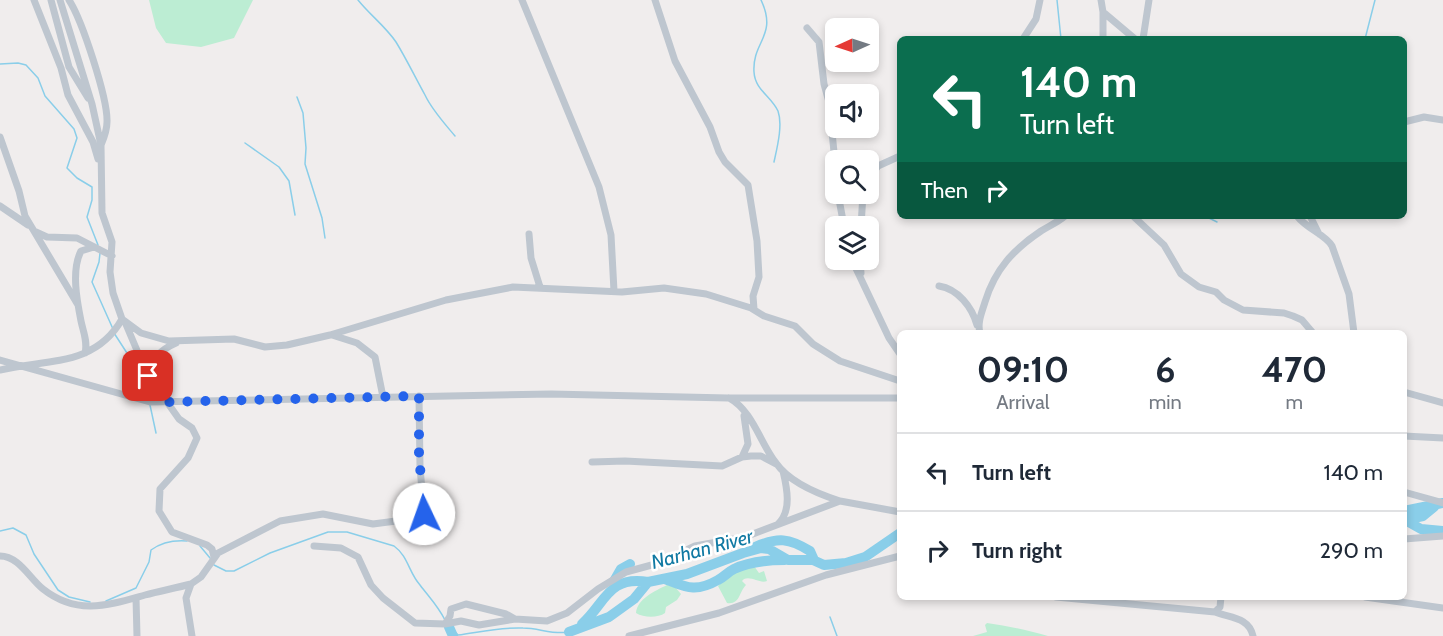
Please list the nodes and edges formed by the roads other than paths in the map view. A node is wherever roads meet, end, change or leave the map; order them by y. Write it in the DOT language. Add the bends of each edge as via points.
graph roads {
  1 [pos="34,0"];
  2 [pos="51,0"];
  3 [pos="60,0"];
  4 [pos="69,0"];
  5 [pos="522,0"];
  6 [pos="655,0"];
  7 [pos="1040,0"];
  8 [pos="1101,0"];
  9 [pos="1149,0"];
  10 [pos="1103,12"];
  11 [pos="807,28"];
  12 [pos="1025,36"];
  13 [pos="1103,36"];
  14 [pos="1131,36"];
  15 [pos="1143,36"];
  16 [pos="92,104"];
  17 [pos="1443,120"];
  18 [pos="1407,121"];
  19 [pos="0,137"];
  20 [pos="101,145"];
  21 [pos="834,150"];
  22 [pos="897,157"];
  23 [pos="879,166"];
  24 [pos="101,167"];
  25 [pos="0,206"];
  26 [pos="1060,219"];
  27 [pos="1136,219"];
  28 [pos="1300,219"];
  29 [pos="1311,219"];
  30 [pos="35,232"];
  31 [pos="529,234"];
  32 [pos="1320,236"];
  33 [pos="94,247"];
  34 [pos="112,255"];
  35 [pos="857,270"];
  36 [pos="861,270"];
  37 [pos="861,278"];
  38 [pos="939,286"];
  39 [pos="540,287"];
  40 [pos="614,291"];
  41 [pos="78,305"];
  42 [pos="754,309"];
  43 [pos="124,320"];
  44 [pos="979,330"];
  45 [pos="1310,330"];
  46 [pos="1354,330"];
  47 [pos="330,335"];
  48 [pos="181,341"];
  49 [pos="897,350"];
  50 [pos="85,353"];
  51 [pos="0,360"];
  52 [pos="20,365"];
  53 [pos="0,370"];
  54 [pos="148,376"];
  55 [pos="897,380"];
  56 [pos="1407,393"];
  57 [pos="419,396"];
  58 [pos="383,397"];
  59 [pos="728,398"];
  60 [pos="897,398"];
  61 [pos="167,402"];
  62 [pos="1443,403"];
  63 [pos="743,410"];
  64 [pos="1407,436"];
  65 [pos="1443,438"];
  66 [pos="742,457"];
  67 [pos="592,462"];
  68 [pos="776,464"];
  69 [pos="783,471"];
  70 [pos="1407,493"];
  71 [pos="840,501"];
  72 [pos="1443,503"];
  73 [pos="897,512"];
  74 [pos="776,526"];
  75 [pos="1443,536"];
  76 [pos="1407,539"];
  77 [pos="314,546"];
  78 [pos="0,556"];
  79 [pos="897,556"];
  80 [pos="214,557"];
  81 [pos="191,584"];
  82 [pos="136,598"];
  83 [pos="1088,600"];
  84 [pos="1221,600"];
  85 [pos="1386,600"];
  86 [pos="1443,608"];
  87 [pos="1215,612"];
  88 [pos="515,620"];
  89 [pos="445,624"];
  90 [pos="137,636"];
  91 [pos="192,636"];
  92 [pos="629,636"];
  93 [pos="1253,636"];
  1 -- 24 [label="street" via="68,95 93,142"];
  2 -- 16 [label="street" via="69,67"];
  3 -- 16 [label="street"];
  4 -- 20 [label="street" via="96,72 107,117"];
  5 -- 40 [label="street" via="599,188 610,225"];
  6 -- 42 [label="street" via="675,61 725,162 748,186 759,277"];
  7 -- 12 [label="street" via="1036,19"];
  8 -- 10 [label="street"];
  9 -- 15 [label="street"];
  10 -- 13 [label="street"];
  10 -- 14 [label="street"];
  11 -- 21 [label="street" via="819,42"];
  16 -- 20 [label="street"];
  17 -- 18 [label="street" via="1424,117"];
  19 -- 30 [label="street" via="25,216"];
  20 -- 24 [label="street"];
  22 -- 23 [label="street"];
  24 -- 34 [label="street" via="102,213"];
  25 -- 30 [label="street"];
  26 -- 44 [label="street" via="1025,242 1002,266 991,282"];
  27 -- 45 [label="street" via="1164,245 1181,274 1199,287 1216,292 1243,310 1293,316"];
  28 -- 32 [label="street"];
  29 -- 32 [label="street"];
  30 -- 33 [label="street" via="47,237 76,238"];
  30 -- 41 [label="street"];
  31 -- 39 [label="street"];
  32 -- 46 [label="street" via="1332,246 1348,294"];
  33 -- 34 [label="street"];
  33 -- 41 [label="street" via="81,251 77,263"];
  34 -- 43 [label="street" via="113,293"];
  35 -- 37 [label="street"];
  36 -- 37 [label="street"];
  37 -- 49 [label="street"];
  38 -- 44 [label="street" via="961,298"];
  39 -- 40 [label="street"];
  39 -- 47 [label="street" via="513,287 446,300"];
  40 -- 42 [label="street" via="685,290"];
  41 -- 50 [label="street"];
  42 -- 55 [label="street" via="795,326 813,344 840,361"];
  43 -- 48 [label="street" via="141,333"];
  43 -- 50 [label="street" via="109,337"];
  43 -- 54 [label="street"];
  47 -- 48 [label="street" via="264,347 234,339"];
  47 -- 58 [label="street" via="357,344 375,357"];
  48 -- 54 [label="street" via="158,354"];
  50 -- 52 [label="street" via="77,358"];
  51 -- 52 [label="street"];
  52 -- 53 [label="street"];
  52 -- 61 [label="street" via="150,402"];
  54 -- 61 [label="street" via="159,398"];
  56 -- 62 [label="street"];
  57 -- 58 [label="street"];
  57 -- 59 [label="street"];
  57 -- 80 [label="street" via="424,514 419,518 373,524 323,514 280,521 226,547"];
  58 -- 61 [label="street"];
  59 -- 60 [label="street"];
  59 -- 63 [label="street"];
  61 -- 80 [label="street" via="198,438 188,458 160,489 159,511 172,531 207,545"];
  63 -- 66 [label="street" via="748,444"];
  63 -- 68 [label="street"];
  64 -- 65 [label="street"];
  66 -- 67 [label="street" via="722,466"];
  66 -- 68 [label="street" via="760,456"];
  68 -- 69 [label="street"];
  69 -- 71 [label="street" via="803,486"];
  69 -- 74 [label="street" via="787,510"];
  70 -- 72 [label="street"];
  71 -- 73 [label="street"];
  71 -- 74 [label="street"];
  74 -- 88 [label="street" via="745,537 695,546 626,572 557,618 541,622"];
  75 -- 76 [label="street"];
  77 -- 89 [label="street" via="341,548 358,557 371,585 415,623"];
  78 -- 82 [label="street" via="15,561 44,590 77,604 103,607"];
  79 -- 92 [label="street" via="826,575 719,613"];
  80 -- 81 [label="street" via="201,577"];
  81 -- 82 [label="street"];
  81 -- 91 [label="street" via="186,598"];
  82 -- 90 [label="street"];
  83 -- 87 [label="street"];
  84 -- 87 [label="street"];
  85 -- 86 [label="street"];
  87 -- 93 [label="street" via="1245,622"];
  88 -- 89 [label="street"];
  88 -- 89 [label="street" via="466,604 451,609"];
}
